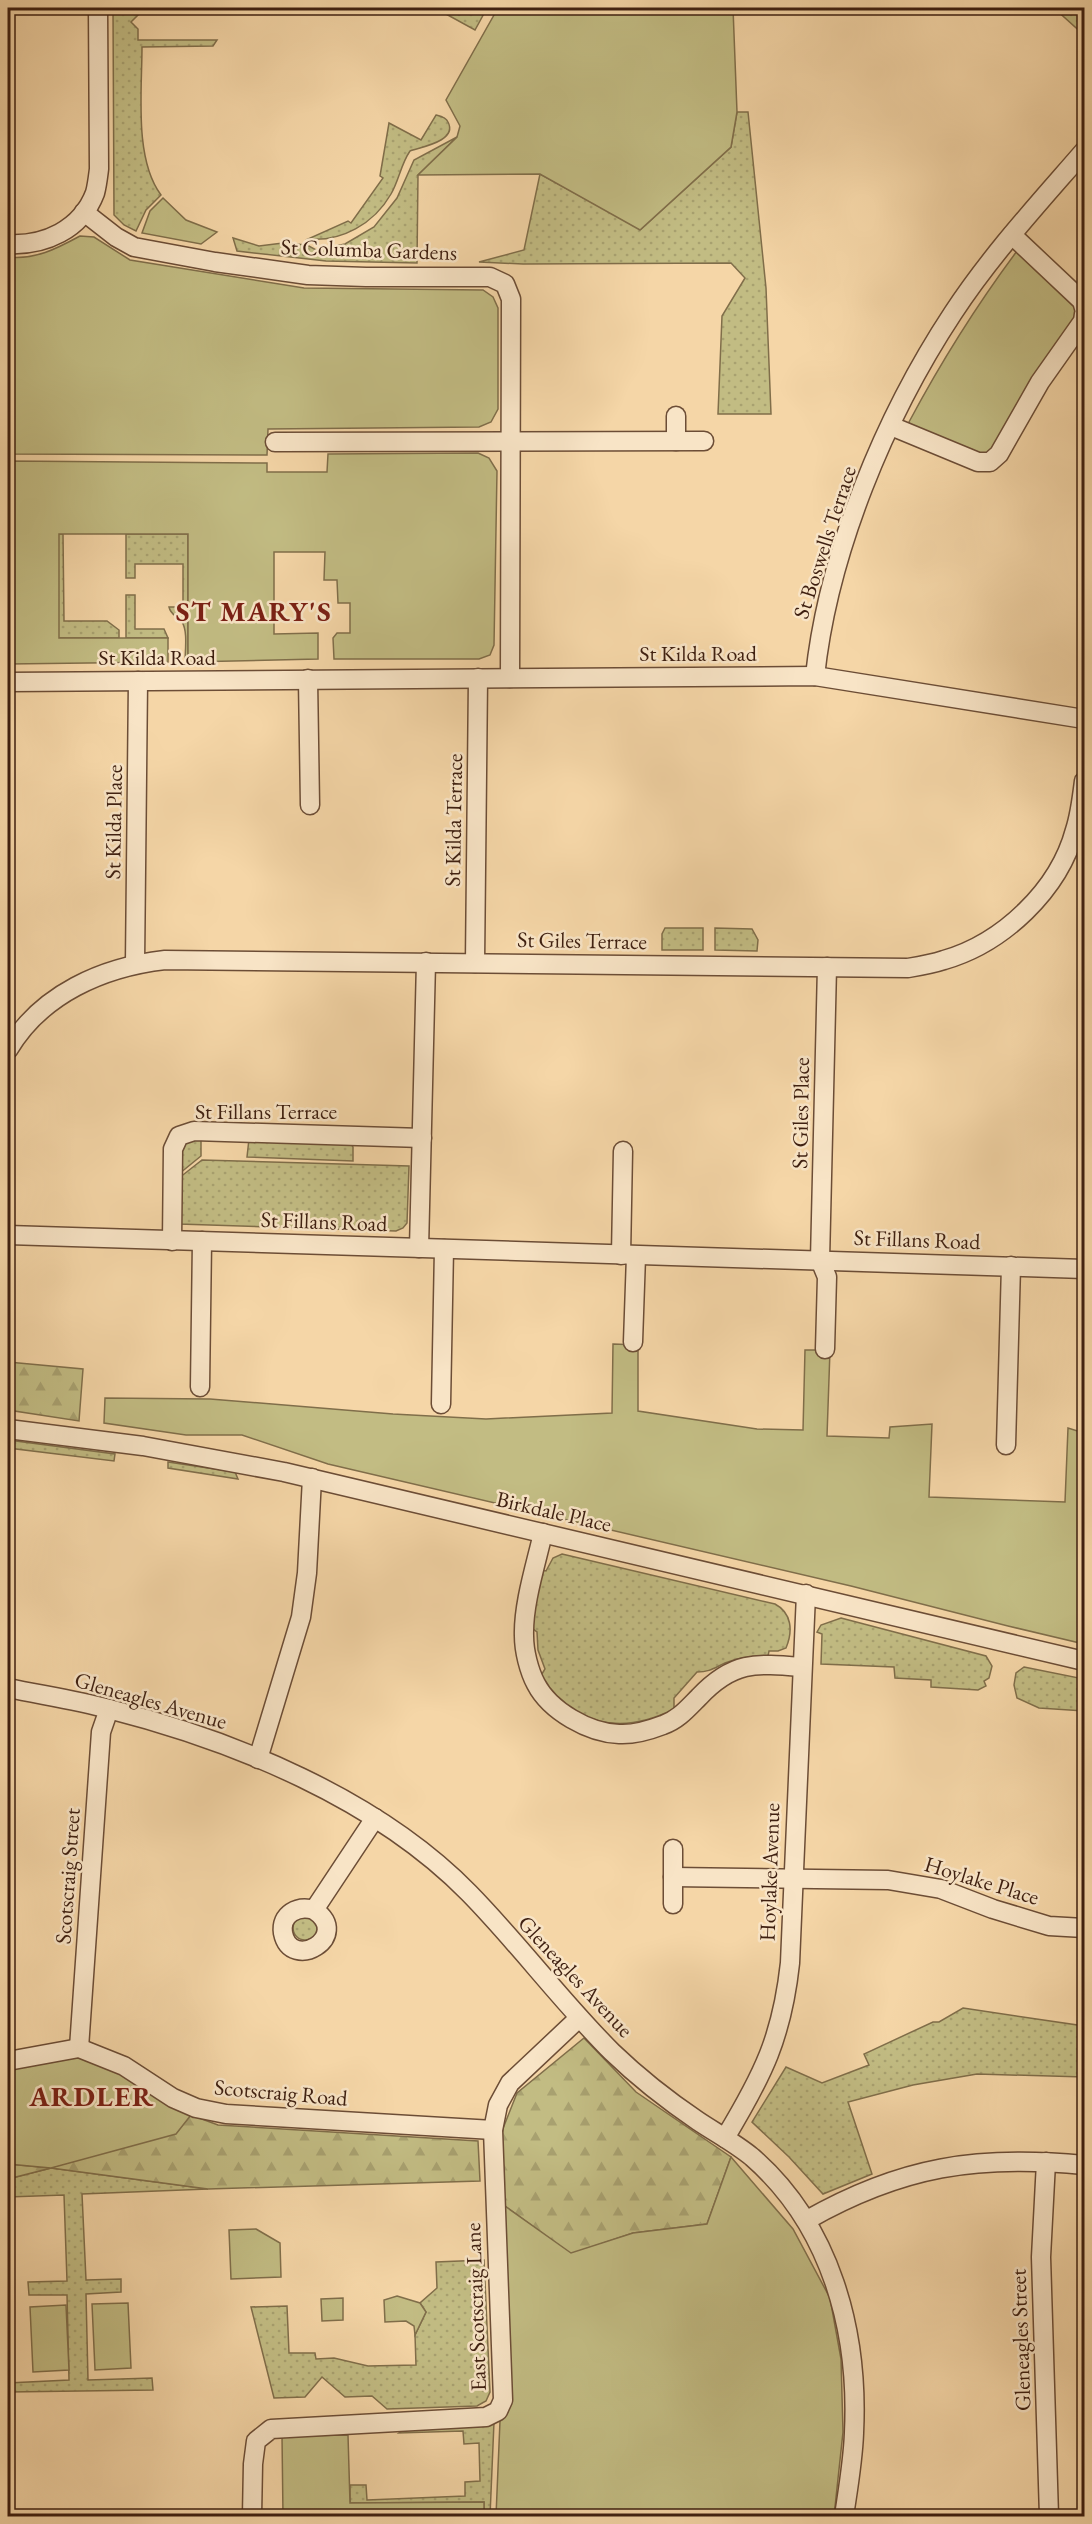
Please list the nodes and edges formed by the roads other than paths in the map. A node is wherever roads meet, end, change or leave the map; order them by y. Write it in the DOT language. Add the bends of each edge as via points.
graph roads {
  1 [pos="98,8"];
  2 [pos="1084,151"];
  3 [pos="84,212"];
  4 [pos="1012,235"];
  5 [pos="8,244"];
  6 [pos="1084,308"];
  7 [pos="1084,314"];
  8 [pos="676,416"];
  9 [pos="891,426"];
  10 [pos="676,441"];
  11 [pos="704,441"];
  12 [pos="275,442"];
  13 [pos="510,442"];
  14 [pos="815,676"];
  15 [pos="478,678"];
  16 [pos="510,678"];
  17 [pos="308,680"];
  18 [pos="138,681"];
  19 [pos="8,682"];
  20 [pos="1084,719"];
  21 [pos="1084,781"];
  22 [pos="310,805"];
  23 [pos="426,962"];
  24 [pos="135,963"];
  25 [pos="475,963"];
  26 [pos="827,967"];
  27 [pos="8,1050"];
  28 [pos="422,1138"];
  29 [pos="623,1151"];
  30 [pos="8,1236"];
  31 [pos="172,1241"];
  32 [pos="202,1241"];
  33 [pos="419,1248"];
  34 [pos="444,1249"];
  35 [pos="628,1256"];
  36 [pos="820,1260"];
  37 [pos="1011,1266"];
  38 [pos="1084,1269"];
  39 [pos="633,1342"];
  40 [pos="825,1349"];
  41 [pos="200,1387"];
  42 [pos="441,1404"];
  43 [pos="8,1429"];
  44 [pos="1006,1445"];
  45 [pos="312,1478"];
  46 [pos="543,1533"];
  47 [pos="806,1594"];
  48 [pos="1084,1661"];
  49 [pos="802,1667"];
  50 [pos="8,1688"];
  51 [pos="109,1708"];
  52 [pos="258,1759"];
  53 [pos="375,1818"];
  54 [pos="673,1849"];
  55 [pos="673,1877"];
  56 [pos="793,1879"];
  57 [pos="673,1904"];
  58 [pos="314,1910"];
  59 [pos="1084,1928"];
  60 [pos="579,2019"];
  61 [pos="79,2048"];
  62 [pos="8,2061"];
  63 [pos="493,2130"];
  64 [pos="725,2138"];
  65 [pos="1046,2162"];
  66 [pos="1084,2166"];
  67 [pos="807,2220"];
  68 [pos="252,2517"];
  69 [pos="844,2517"];
  70 [pos="1049,2517"];
  1 -- 3 [label="street" via="99,169 95,193"];
  2 -- 4 [label="street, St Boswells Terrace"];
  3 -- 5 [label="street" via="67,230 45,240"];
  3 -- 13 [label="street, St Columba Gardens" via="134,247 215,262 308,275 490,277 506,284 511,299"];
  4 -- 6 [label="street" via="1082,301"];
  4 -- 9 [label="street, St Boswells Terrace" via="928,353"];
  7 -- 9 [label="street" via="999,454 990,462 978,462"];
  8 -- 10 [label="street"];
  9 -- 14 [label="street, St Boswells Terrace" via="854,512 819,640"];
  10 -- 11 [label="street"];
  10 -- 13 [label="street"];
  12 -- 13 [label="street"];
  13 -- 16 [label="street, St Columba Gardens"];
  14 -- 16 [label="street, St Kilda Road"];
  14 -- 20 [label="street, St Kilda Road"];
  15 -- 16 [label="street, St Kilda Road"];
  15 -- 17 [label="street, St Kilda Road"];
  15 -- 25 [label="street, St Kilda Terrace"];
  17 -- 18 [label="street, St Kilda Road"];
  17 -- 22 [label="street"];
  18 -- 19 [label="street, St Kilda Road"];
  18 -- 24 [label="street, St Kilda Place"];
  21 -- 26 [label="street, St Giles Terrace" via="1075,831 1060,866 1039,897 1012,924 980,945 945,960 908,968"];
  23 -- 24 [label="street, St Giles Terrace"];
  23 -- 25 [label="street, St Giles Terrace"];
  23 -- 28 [label="street"];
  24 -- 27 [label="street, St Giles Terrace" via="99,974 66,991 37,1014"];
  25 -- 26 [label="street, St Giles Terrace"];
  26 -- 36 [label="street, St Giles Place"];
  28 -- 31 [label="street, St Fillans Terrace" via="194,1131 180,1136 173,1149"];
  28 -- 33 [label="street"];
  29 -- 35 [label="street"];
  30 -- 31 [label="street, St Fillans Road"];
  31 -- 32 [label="street, St Fillans Road"];
  32 -- 33 [label="street, St Fillans Road"];
  32 -- 41 [label="street"];
  33 -- 34 [label="street, St Fillans Road"];
  34 -- 35 [label="street, St Fillans Road"];
  34 -- 42 [label="street"];
  35 -- 36 [label="street, St Fillans Road"];
  35 -- 39 [label="street"];
  36 -- 37 [label="street, St Fillans Road"];
  36 -- 40 [label="street" via="827,1277"];
  37 -- 38 [label="street, St Fillans Road"];
  37 -- 44 [label="street, St Fillans Road"];
  43 -- 45 [label="street, Birkdale Place" via="143,1446"];
  45 -- 46 [label="street, Birkdale Place"];
  45 -- 52 [label="street" via="307,1573 300,1617"];
  46 -- 47 [label="street, Birkdale Place"];
  46 -- 49 [label="street" via="524,1636 528,1662 536,1685 553,1705 574,1720 619,1734 643,1731 684,1713 713,1682 732,1671 750,1664"];
  47 -- 48 [label="street, Birkdale Place"];
  47 -- 49 [label="street, Hoylake Avenue"];
  49 -- 56 [label="street, Hoylake Avenue"];
  50 -- 51 [label="street, Gleneagles Avenue"];
  51 -- 52 [label="street, Gleneagles Avenue"];
  51 -- 61 [label="street, Scotscraig Street" via="101,1732"];
  52 -- 53 [label="street, Gleneagles Avenue" via="320,1786"];
  53 -- 58 [label="street"];
  53 -- 60 [label="street, Gleneagles Avenue" via="468,1893"];
  54 -- 55 [label="street"];
  55 -- 56 [label="street, Hoylake Place"];
  55 -- 57 [label="street"];
  56 -- 59 [label="street, Hoylake Place" via="888,1880 940,1889 1049,1926"];
  56 -- 64 [label="street, Hoylake Avenue" via="790,1963 778,2032 751,2094"];
  60 -- 63 [label="street, East Scotscraig Lane" via="510,2083 498,2105"];
  60 -- 64 [label="street, Gleneagles Avenue" via="644,2083"];
  61 -- 62 [label="street"];
  61 -- 63 [label="street, Scotscraig Road" via="124,2066 172,2098 226,2114"];
  63 -- 68 [label="street, East Scotscraig Lane" via="503,2400 498,2411 486,2417 271,2429 256,2441"];
  64 -- 67 [label="street, Gleneagles Avenue" via="771,2175"];
  65 -- 66 [label="street"];
  65 -- 67 [label="street" via="998,2161 910,2174"];
  65 -- 70 [label="street, Gleneagles Street" via="1041,2257"];
  67 -- 69 [label="street, Gleneagles Avenue" via="840,2295 852,2359 855,2433"];
}
